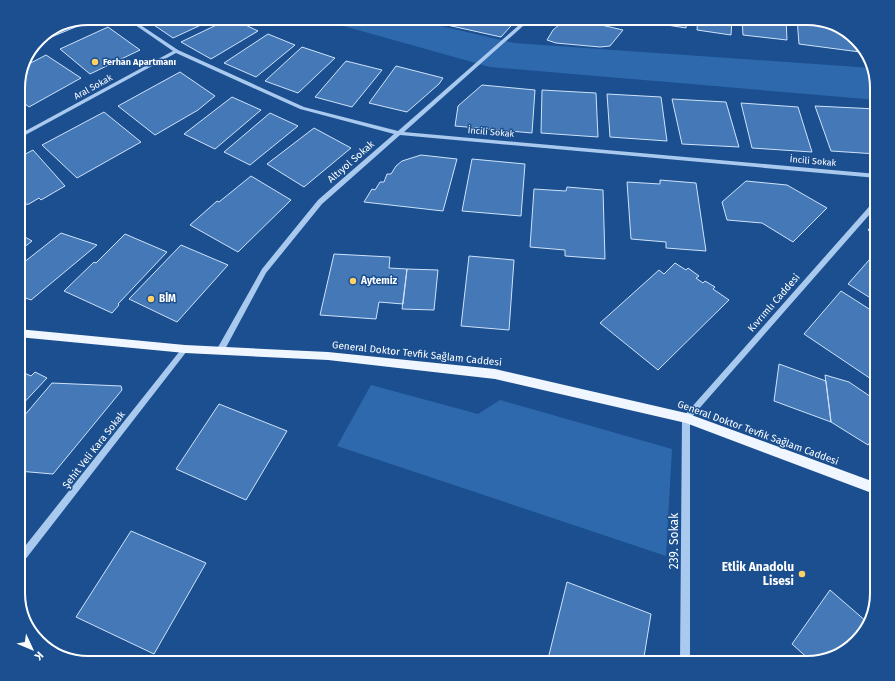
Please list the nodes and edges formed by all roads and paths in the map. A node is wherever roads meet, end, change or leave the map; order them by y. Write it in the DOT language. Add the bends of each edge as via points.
graph roads {
  1 [pos="137,25"];
  2 [pos="522,25"];
  3 [pos="176,51"];
  4 [pos="25,133"];
  5 [pos="398,133"];
  6 [pos="870,175"];
  7 [pos="870,210"];
  8 [pos="25,334"];
  9 [pos="185,349"];
  10 [pos="220,351"];
  11 [pos="686,418"];
  12 [pos="870,488"];
  13 [pos="25,553"];
  14 [pos="685,656"];
  1 -- 3 [label="street, İncili Sokak"];
  2 -- 5 [label="street, Altıyol Sokak"];
  3 -- 4 [label="street, Aral Sokak"];
  3 -- 5 [label="street, İncili Sokak" via="302,108"];
  5 -- 6 [label="street, İncili Sokak"];
  5 -- 10 [label="street, Altıyol Sokak" via="320,202 264,271"];
  7 -- 11 [label="street, Kıvrımlı Caddesi"];
  8 -- 9 [label="main road, General Doktor Tevfik Sağlam Caddesi"];
  9 -- 10 [label="main road, General Doktor Tevfik Sağlam Caddesi"];
  9 -- 13 [label="street, Şehit Veli Kara Sokak"];
  10 -- 11 [label="main road, General Doktor Tevfik Sağlam Caddesi" via="328,356 495,374"];
  11 -- 12 [label="main road, General Doktor Tevfik Sağlam Caddesi"];
  11 -- 14 [label="street, 239. Sokak"];
}
